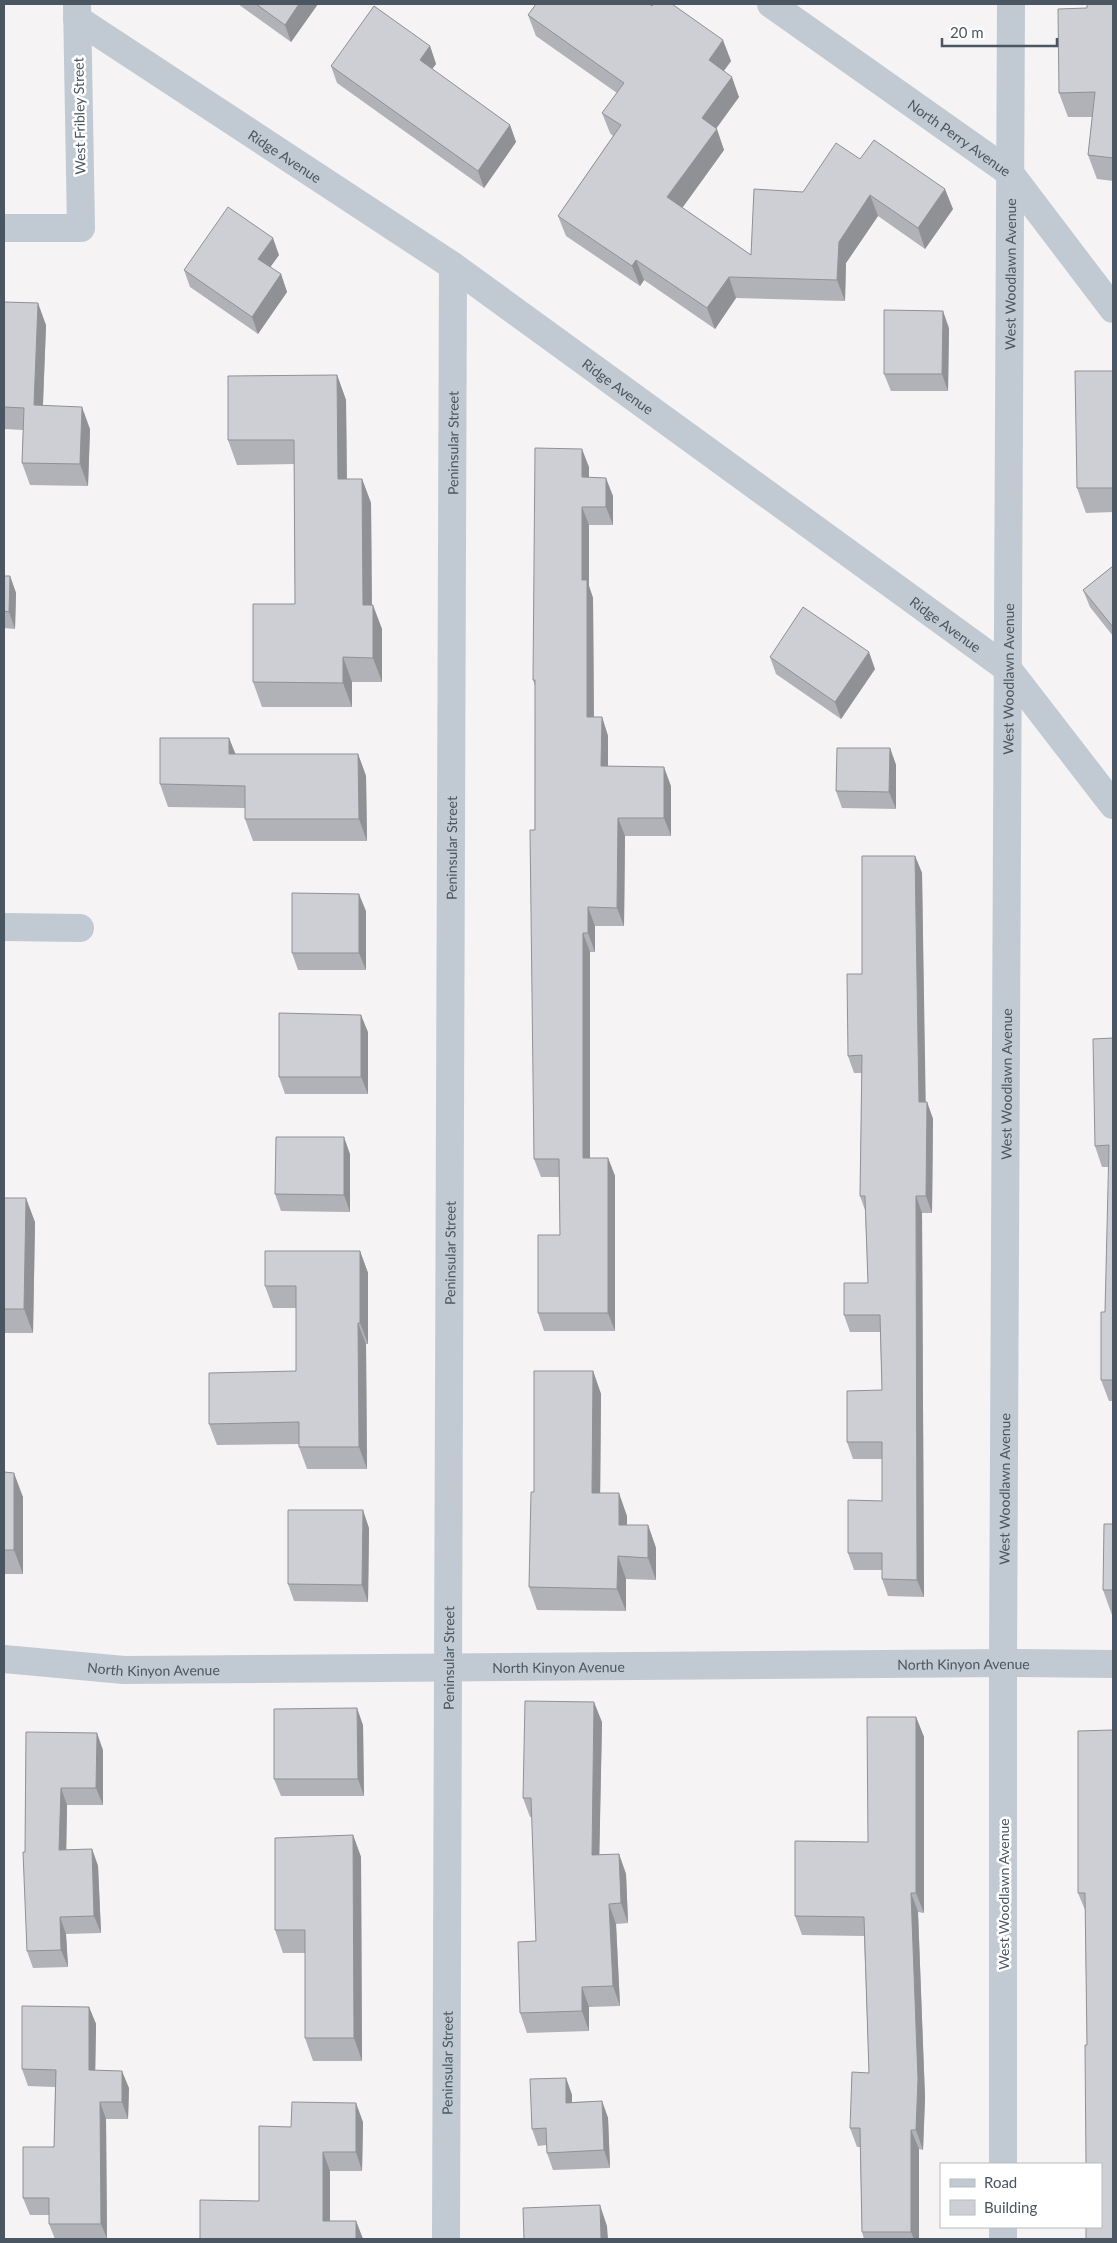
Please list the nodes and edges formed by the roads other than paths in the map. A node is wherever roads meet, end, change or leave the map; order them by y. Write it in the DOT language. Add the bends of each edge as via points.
graph roads {
  1 [pos="771,4"];
  2 [pos="1011,4"];
  3 [pos="77,11"];
  4 [pos="1008,172"];
  5 [pos="4,228"];
  6 [pos="453,266"];
  7 [pos="1113,309"];
  8 [pos="1008,669"];
  9 [pos="1113,805"];
  10 [pos="4,927"];
  11 [pos="80,928"];
  12 [pos="4,1658"];
  13 [pos="1003,1663"];
  14 [pos="1113,1664"];
  15 [pos="447,1667"];
  16 [pos="1003,2163"];
  17 [pos="446,2239"];
  1 -- 4 [label="street, North Perry Avenue"];
  2 -- 4 [label="street, West Woodlawn Avenue"];
  3 -- 5 [label="street, West Fribley Street" via="81,228"];
  3 -- 6 [label="street, Ridge Avenue"];
  4 -- 7 [label="street, North Perry Avenue"];
  4 -- 8 [label="street, West Woodlawn Avenue"];
  6 -- 8 [label="street, Ridge Avenue"];
  6 -- 15 [label="street, Peninsular Street"];
  8 -- 9 [label="street, Ridge Avenue"];
  8 -- 13 [label="street, West Woodlawn Avenue"];
  10 -- 11 [label="street"];
  12 -- 15 [label="street, North Kinyon Avenue" via="124,1670"];
  13 -- 14 [label="street, North Kinyon Avenue"];
  13 -- 15 [label="street, North Kinyon Avenue"];
  13 -- 16 [label="street, West Woodlawn Avenue"];
  15 -- 17 [label="street, Peninsular Street"];
}
